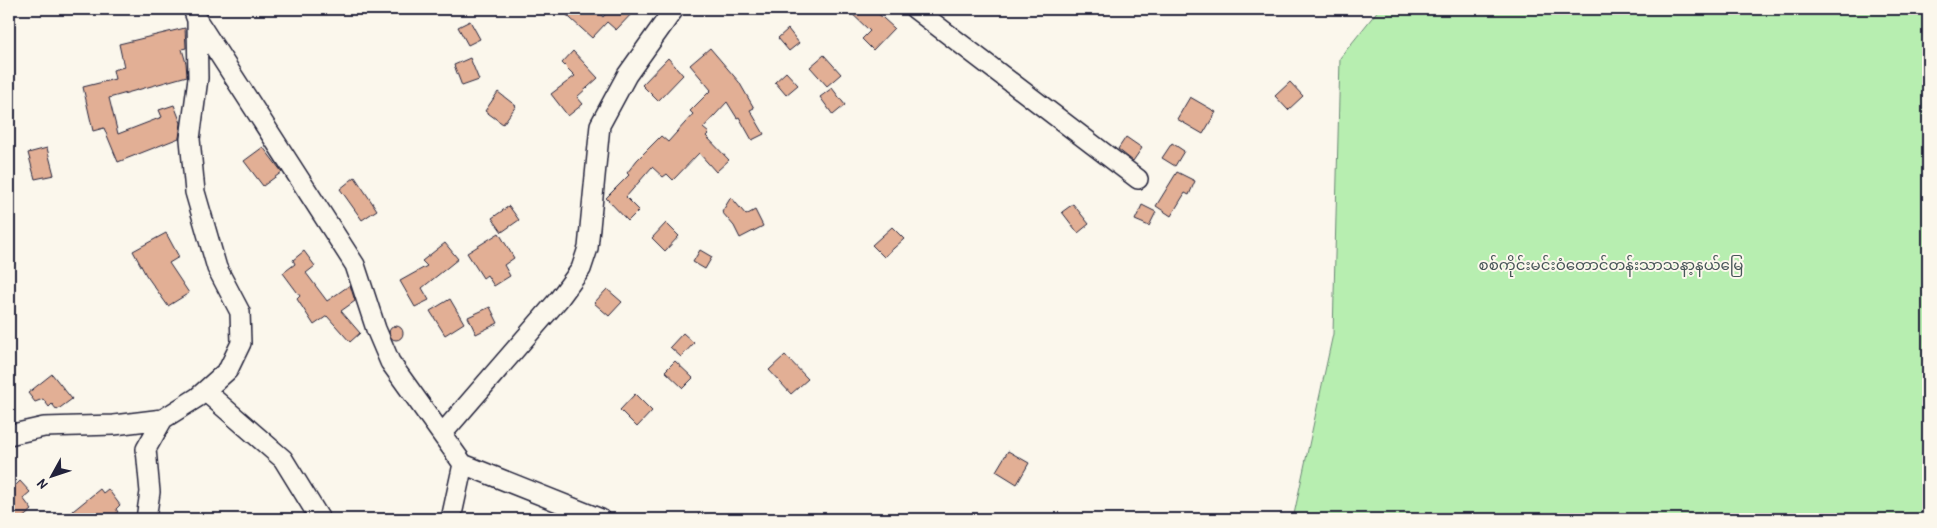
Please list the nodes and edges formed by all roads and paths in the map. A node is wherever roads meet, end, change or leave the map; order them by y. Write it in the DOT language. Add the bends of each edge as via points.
graph roads {
  1 [pos="674,9"];
  2 [pos="915,9"];
  3 [pos="195,14"];
  4 [pos="1138,180"];
  5 [pos="205,391"];
  6 [pos="163,419"];
  7 [pos="442,434"];
  8 [pos="9,435"];
  9 [pos="463,464"];
  10 [pos="146,519"];
  11 [pos="320,519"];
  12 [pos="451,519"];
  13 [pos="601,519"];
  1 -- 7 [label="street" via="627,75 600,125 588,248 581,269 559,299"];
  2 -- 4 [label="street"];
  3 -- 5 [label="street" via="198,78 190,139 195,192 217,268 240,312 241,343 228,370"];
  3 -- 7 [label="street" via="355,265 390,362"];
  5 -- 6 [label="street"];
  5 -- 11 [label="street" via="282,459"];
  6 -- 8 [label="street" via="114,425 44,427"];
  6 -- 10 [label="street" via="146,449 150,492"];
  7 -- 9 [label="street"];
  9 -- 12 [label="street"];
  9 -- 13 [label="street"];
}
